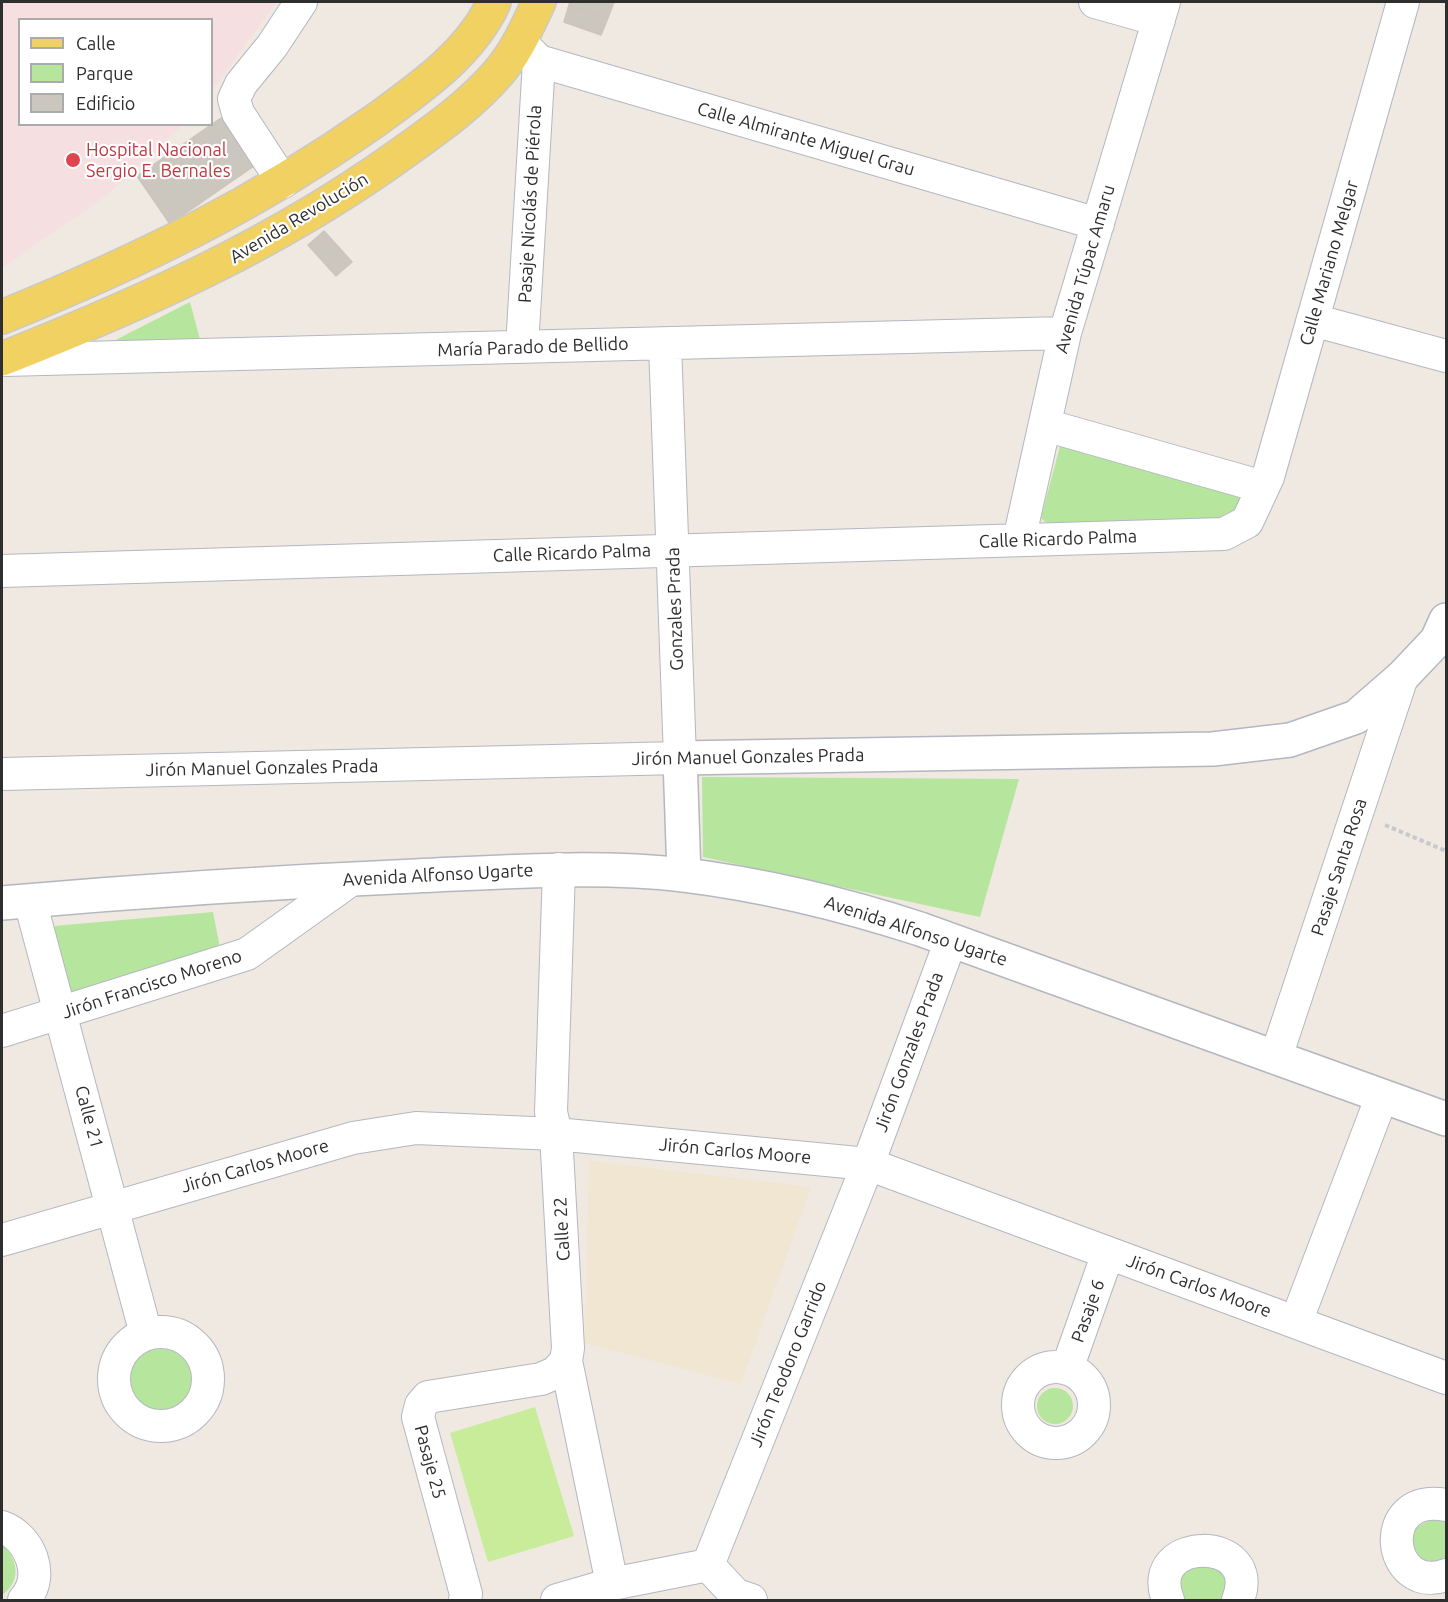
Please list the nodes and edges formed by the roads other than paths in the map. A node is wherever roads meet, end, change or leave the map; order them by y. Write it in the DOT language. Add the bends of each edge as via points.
graph roads {
  1 [pos="301,2"];
  2 [pos="494,2"];
  3 [pos="539,2"];
  4 [pos="1095,2"];
  5 [pos="1403,2"];
  6 [pos="1161,11"];
  7 [pos="530,52"];
  8 [pos="283,182"];
  9 [pos="1098,224"];
  10 [pos="2,317"];
  11 [pos="1313,320"];
  12 [pos="1065,333"];
  13 [pos="665,344"];
  14 [pos="522,347"];
  15 [pos="1446,356"];
  16 [pos="2,360"];
  17 [pos="1045,425"];
  18 [pos="1263,487"];
  19 [pos="1247,522"];
  20 [pos="1019,540"];
  21 [pos="672,550"];
  22 [pos="2,571"];
  23 [pos="1446,620"];
  24 [pos="1402,677"];
  25 [pos="680,758"];
  26 [pos="2,774"];
  27 [pos="559,869"];
  28 [pos="684,875"];
  29 [pos="352,879"];
  30 [pos="16,902"];
  31 [pos="951,940"];
  32 [pos="60,1014"];
  33 [pos="2,1031"];
  34 [pos="1276,1057"];
  35 [pos="1382,1096"];
  36 [pos="1446,1119"];
  37 [pos="556,1134"];
  38 [pos="868,1164"];
  39 [pos="113,1208"];
  40 [pos="2,1240"];
  41 [pos="1108,1253"];
  42 [pos="1296,1322"];
  43 [pos="146,1334"];
  44 [pos="566,1361"];
  45 [pos="1067,1369"];
  46 [pos="1446,1378"];
  47 [pos="1446,1505"];
  48 [pos="2,1527"];
  49 [pos="708,1565"];
  50 [pos="1446,1575"];
  51 [pos="612,1584"];
  52 [pos="742,1599"];
  53 [pos="24,1600"];
  54 [pos="465,1600"];
  55 [pos="557,1600"];
  56 [pos="1168,1600"];
  57 [pos="1238,1600"];
  1 -- 8 [label="street" via="234,99 238,113"];
  2 -- 8 [label="main road" via="468,42 435,75"];
  3 -- 7 [label="main road, Avenida Revolución"];
  4 -- 6 [label="street"];
  5 -- 11 [label="street, Calle Mariano Melgar"];
  6 -- 9 [label="street, Avenida Túpac Amaru"];
  7 -- 9 [label="street, Calle Almirante Miguel Grau"];
  7 -- 14 [label="street, Pasaje Nicolás de Piérola"];
  7 -- 16 [label="main road, Avenida Revolución" via="499,72 467,105 314,212 198,276"];
  8 -- 10 [label="main road" via="167,247"];
  9 -- 12 [label="street, Avenida Túpac Amaru"];
  11 -- 15 [label="street"];
  11 -- 18 [label="street, Calle Mariano Melgar"];
  12 -- 13 [label="street, María Parado de Bellido"];
  12 -- 17 [label="street, Avenida Túpac Amaru"];
  13 -- 14 [label="street, María Parado de Bellido"];
  13 -- 21 [label="street, Gonzales Prada"];
  14 -- 16 [label="street, María Parado de Bellido"];
  17 -- 18 [label="street"];
  17 -- 20 [label="street, Avenida Túpac Amaru"];
  18 -- 19 [label="street, Calle Mariano Melgar"];
  19 -- 20 [label="street, Calle Ricardo Palma" via="1224,534"];
  20 -- 21 [label="street, Calle Ricardo Palma"];
  21 -- 22 [label="street, Calle Ricardo Palma"];
  21 -- 25 [label="street, Gonzales Prada"];
  23 -- 24 [label="street, Jirón Manuel Gonzales Prada" via="1437,640"];
  24 -- 25 [label="street, Jirón Manuel Gonzales Prada" via="1356,717 1290,740 1224,748"];
  24 -- 34 [label="street, Pasaje Santa Rosa"];
  25 -- 26 [label="street, Jirón Manuel Gonzales Prada"];
  25 -- 28 [label="street, Gonzales Prada"];
  27 -- 28 [label="street, Avenida Alfonso Ugarte"];
  27 -- 29 [label="street, Avenida Alfonso Ugarte"];
  27 -- 37 [label="street, Calle 22" via="551,1112"];
  28 -- 31 [label="street, Avenida Alfonso Ugarte" via="839,903"];
  29 -- 30 [label="street, Avenida Alfonso Ugarte"];
  29 -- 32 [label="street, Jirón Francisco Moreno" via="247,954"];
  30 -- 32 [label="street, Calle 21"];
  31 -- 34 [label="street, Avenida Alfonso Ugarte"];
  31 -- 38 [label="street, Jirón Gonzales Prada"];
  32 -- 33 [label="street, Jirón Francisco Moreno"];
  32 -- 39 [label="street, Calle 21"];
  34 -- 35 [label="street, Avenida Alfonso Ugarte"];
  35 -- 36 [label="street, Avenida Alfonso Ugarte"];
  35 -- 42 [label="street"];
  37 -- 38 [label="street, Jirón Carlos Moore"];
  37 -- 39 [label="street, Jirón Carlos Moore" via="416,1128 352,1138"];
  37 -- 44 [label="street, Calle 22"];
  38 -- 41 [label="street, Jirón Carlos Moore"];
  38 -- 49 [label="street, Jirón Teodoro Garrido"];
  39 -- 40 [label="street, Jirón Carlos Moore"];
  39 -- 43 [label="street, Calle 21"];
  41 -- 42 [label="street, Jirón Carlos Moore"];
  41 -- 45 [label="street, Pasaje 6"];
  42 -- 46 [label="street, Jirón Carlos Moore"];
  44 -- 51 [label="street, Calle 22"];
  44 -- 54 [label="street, Pasaje 25" via="555,1373 541,1379 428,1397 421,1405 418,1417"];
  47 -- 50 [label="street" via="1422,1504 1411,1510 1397,1531 1396,1543 1398,1555 1415,1574 1426,1578"];
  48 -- 53 [label="street" via="22,1539 30,1552 33,1583"];
  49 -- 51 [label="street"];
  49 -- 52 [label="street"];
  51 -- 55 [label="street"];
  56 -- 57 [label="street" via="1165,1582 1169,1569 1182,1556 1199,1549 1223,1554 1232,1563 1239,1573"];
}
